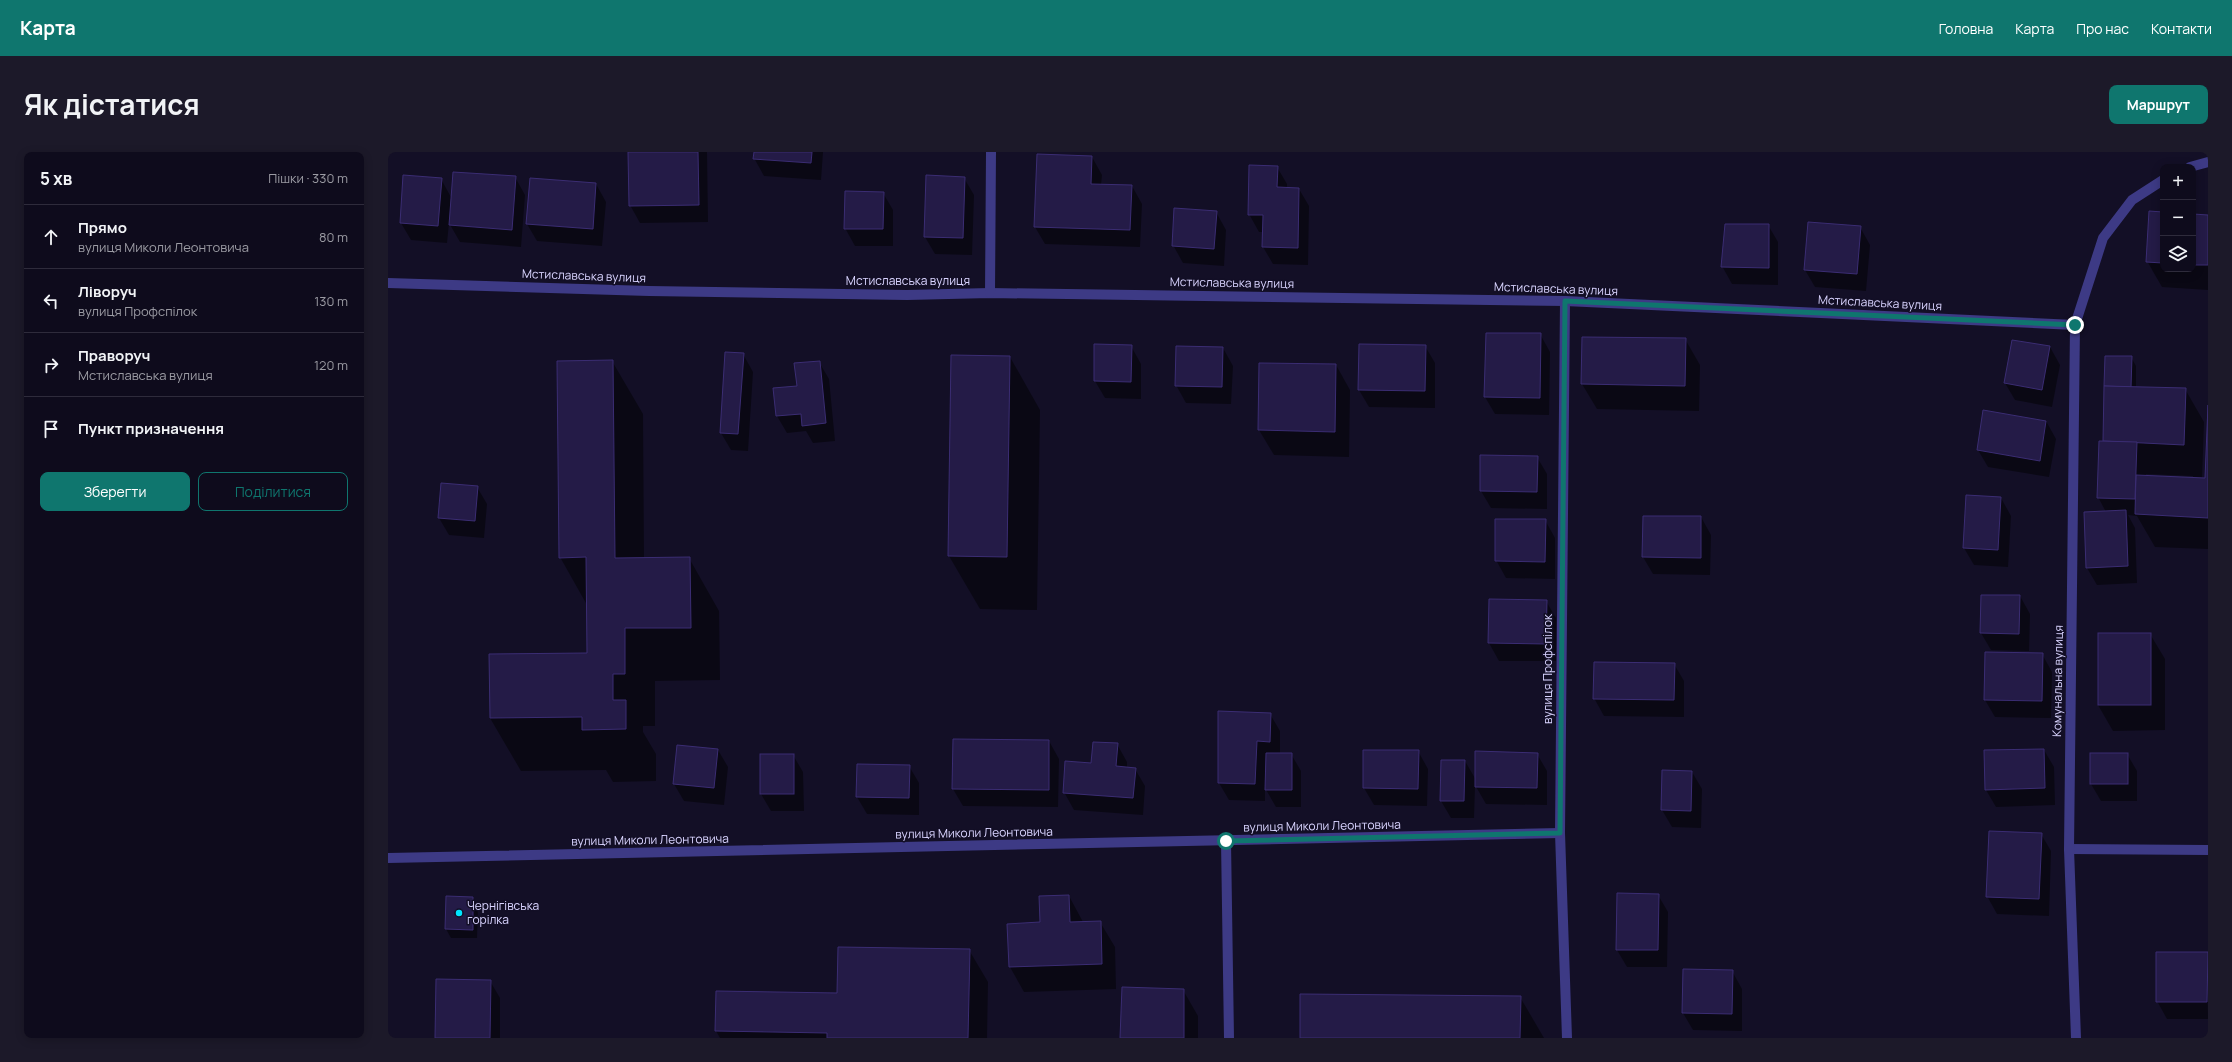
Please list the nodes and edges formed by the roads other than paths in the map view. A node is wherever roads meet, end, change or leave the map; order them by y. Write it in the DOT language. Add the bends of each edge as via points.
graph roads {
  1 [pos="991,152"];
  2 [pos="2208,162"];
  3 [pos="2196,165"];
  4 [pos="2160,182"];
  5 [pos="388,283"];
  6 [pos="990,293"];
  7 [pos="1565,301"];
  8 [pos="2075,325"];
  9 [pos="1560,833"];
  10 [pos="1226,841"];
  11 [pos="2069,849"];
  12 [pos="2208,850"];
  13 [pos="388,858"];
  14 [pos="1228,1038"];
  15 [pos="1567,1038"];
  16 [pos="2076,1038"];
  1 -- 6 [label="street"];
  2 -- 3 [label="street"];
  4 -- 8 [label="street, Комунальна вулиця" via="2132,200 2103,238"];
  5 -- 6 [label="street, Мстиславська вулиця" via="649,291 907,295"];
  6 -- 7 [label="street, Мстиславська вулиця"];
  7 -- 8 [label="street, Мстиславська вулиця"];
  7 -- 9 [label="street, вулиця Профспілок"];
  8 -- 11 [label="street, Комунальна вулиця"];
  9 -- 10 [label="street, вулиця Миколи Леонтовича"];
  9 -- 15 [label="street, вулиця Профспілок"];
  10 -- 13 [label="street, вулиця Миколи Леонтовича"];
  10 -- 14 [label="street"];
  11 -- 12 [label="street"];
  11 -- 16 [label="street, Комунальна вулиця"];
}
